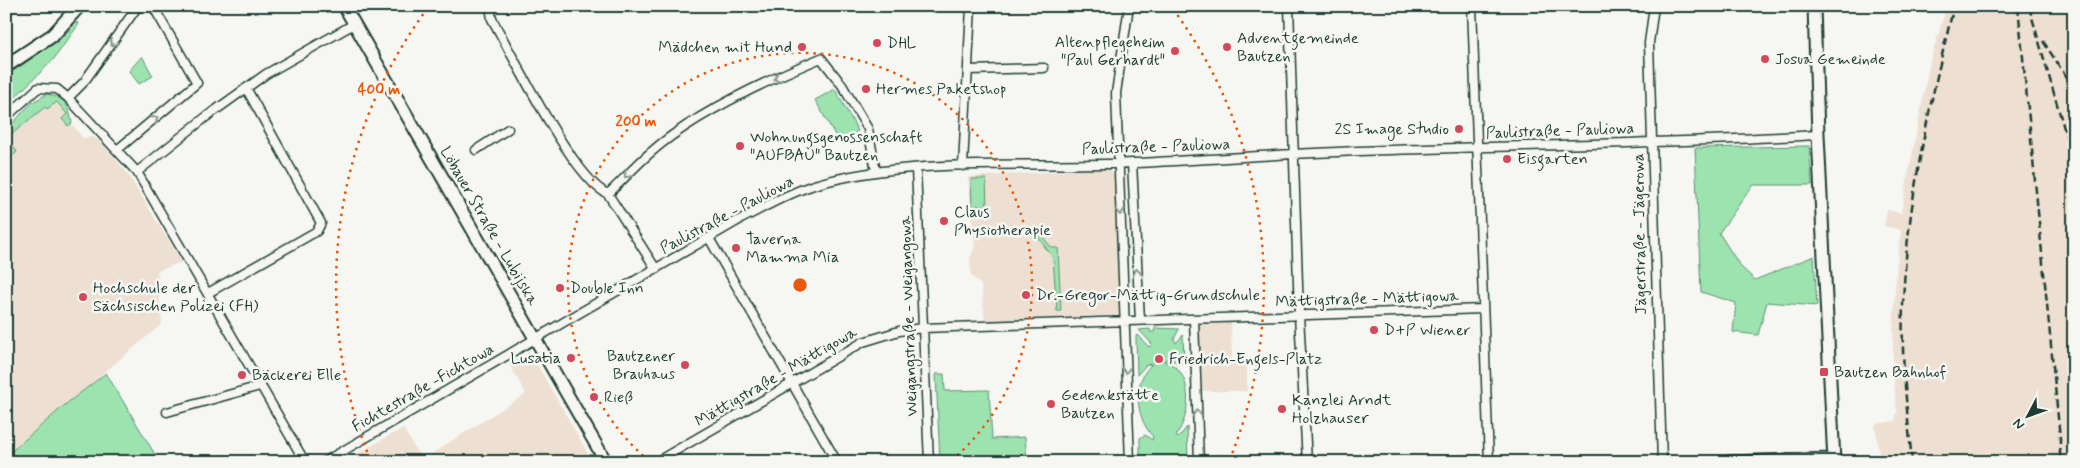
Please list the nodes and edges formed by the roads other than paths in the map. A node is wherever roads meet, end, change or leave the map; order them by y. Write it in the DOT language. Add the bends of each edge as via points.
graph roads {
  1 [pos="79,6"];
  2 [pos="138,6"];
  3 [pos="153,6"];
  4 [pos="344,6"];
  5 [pos="490,6"];
  6 [pos="971,6"];
  7 [pos="1129,6"];
  8 [pos="1289,6"];
  9 [pos="1472,6"];
  10 [pos="1654,6"];
  11 [pos="1814,6"];
  12 [pos="354,24"];
  13 [pos="6,66"];
  14 [pos="1044,68"];
  15 [pos="968,70"];
  16 [pos="246,88"];
  17 [pos="68,98"];
  18 [pos="6,117"];
  19 [pos="508,130"];
  20 [pos="1818,135"];
  21 [pos="1652,142"];
  22 [pos="1477,148"];
  23 [pos="117,150"];
  24 [pos="476,150"];
  25 [pos="1294,155"];
  26 [pos="1132,163"];
  27 [pos="1118,164"];
  28 [pos="963,166"];
  29 [pos="916,169"];
  30 [pos="876,171"];
  31 [pos="137,172"];
  32 [pos="608,194"];
  33 [pos="709,238"];
  34 [pos="656,269"];
  35 [pos="208,293"];
  36 [pos="1483,308"];
  37 [pos="1299,315"];
  38 [pos="1194,319"];
  39 [pos="1140,320"];
  40 [pos="1124,321"];
  41 [pos="923,328"];
  42 [pos="536,338"];
  43 [pos="791,383"];
  44 [pos="260,386"];
  45 [pos="166,412"];
  46 [pos="1834,461"];
  47 [pos="305,462"];
  48 [pos="324,462"];
  49 [pos="606,462"];
  50 [pos="656,462"];
  51 [pos="837,462"];
  52 [pos="929,462"];
  53 [pos="1130,462"];
  54 [pos="1199,462"];
  55 [pos="1307,462"];
  56 [pos="1489,462"];
  57 [pos="1662,462"];
  58 [pos="1728,462"];
  1 -- 13 [label="main road" via="53,35"];
  2 -- 17 [label="street, one-way" via="85,81"];
  23 -- 3 [label="street, one-way" via="196,83"];
  4 -- 12 [label="street, Löbauer Straße - Lubijska"];
  5 -- 32 [label="street" via="492,19 557,135 589,178"];
  6 -- 15 [label="street"];
  7 -- 27 [label="street" via="1116,93"];
  8 -- 25 [label="street"];
  9 -- 22 [label="street"];
  10 -- 21 [label="street, Jägerstraße - Jägerowa" via="1649,43"];
  11 -- 20 [label="street"];
  12 -- 16 [label="street"];
  12 -- 42 [label="street, Löbauer Straße - Lubijska"];
  14 -- 15 [label="street"];
  15 -- 28 [label="street"];
  16 -- 31 [label="street"];
  16 -- 35 [label="street" via="321,223 317,231"];
  17 -- 18 [label="street" via="57,89 38,88"];
  17 -- 23 [label="street"];
  19 -- 24 [label="street"];
  20 -- 21 [label="street, Paulistraße - Pauliowa"];
  20 -- 46 [label="street"];
  21 -- 22 [label="street, Paulistraße - Pauliowa"];
  21 -- 57 [label="street, Jägerstraße - Jägerowa"];
  22 -- 25 [label="street, Paulistraße - Pauliowa"];
  22 -- 36 [label="street"];
  23 -- 31 [label="street"];
  25 -- 26 [label="street, Paulistraße - Pauliowa"];
  25 -- 37 [label="street"];
  26 -- 27 [label="street, Paulistraße - Pauliowa"];
  39 -- 26 [label="street, one-way"];
  27 -- 28 [label="street, Paulistraße - Pauliowa"];
  27 -- 40 [label="street, one-way"];
  28 -- 29 [label="street, Paulistraße - Pauliowa"];
  29 -- 30 [label="street, Paulistraße - Pauliowa"];
  29 -- 41 [label="street, Weigangstraße - Weigangowa"];
  30 -- 32 [label="street, one-way" via="868,129 842,85 821,58 776,78 682,130 650,153"];
  30 -- 33 [label="street, Paulistraße - Pauliowa" via="811,186 776,201"];
  31 -- 35 [label="street"];
  32 -- 34 [label="street"];
  33 -- 34 [label="street, Paulistraße - Pauliowa"];
  33 -- 43 [label="street"];
  34 -- 42 [label="street, Paulistraße - Pauliowa"];
  35 -- 44 [label="street"];
  36 -- 37 [label="street, Mättigstraße - Mättigowa"];
  36 -- 56 [label="street"];
  37 -- 38 [label="street, Mättigstraße - Mättigowa"];
  37 -- 55 [label="street"];
  38 -- 39 [label="street, Mättigstraße - Mättigowa"];
  54 -- 38 [label="street, one-way"];
  39 -- 40 [label="street, Mättigstraße - Mättigowa"];
  40 -- 41 [label="street, Mättigstraße - Mättigowa"];
  40 -- 53 [label="street, one-way"];
  41 -- 43 [label="street, Mättigstraße - Mättigowa" via="873,338"];
  41 -- 52 [label="street, Weigangstraße - Weigangowa"];
  42 -- 48 [label="street, Fichtestraße -Fichtowa"];
  42 -- 49 [label="street, Löbauer Straße - Lubijska"];
  43 -- 50 [label="street, Mättigstraße - Mättigowa"];
  43 -- 51 [label="street"];
  44 -- 45 [label="street"];
  44 -- 47 [label="street"];
  46 -- 58 [label="street"];
}
